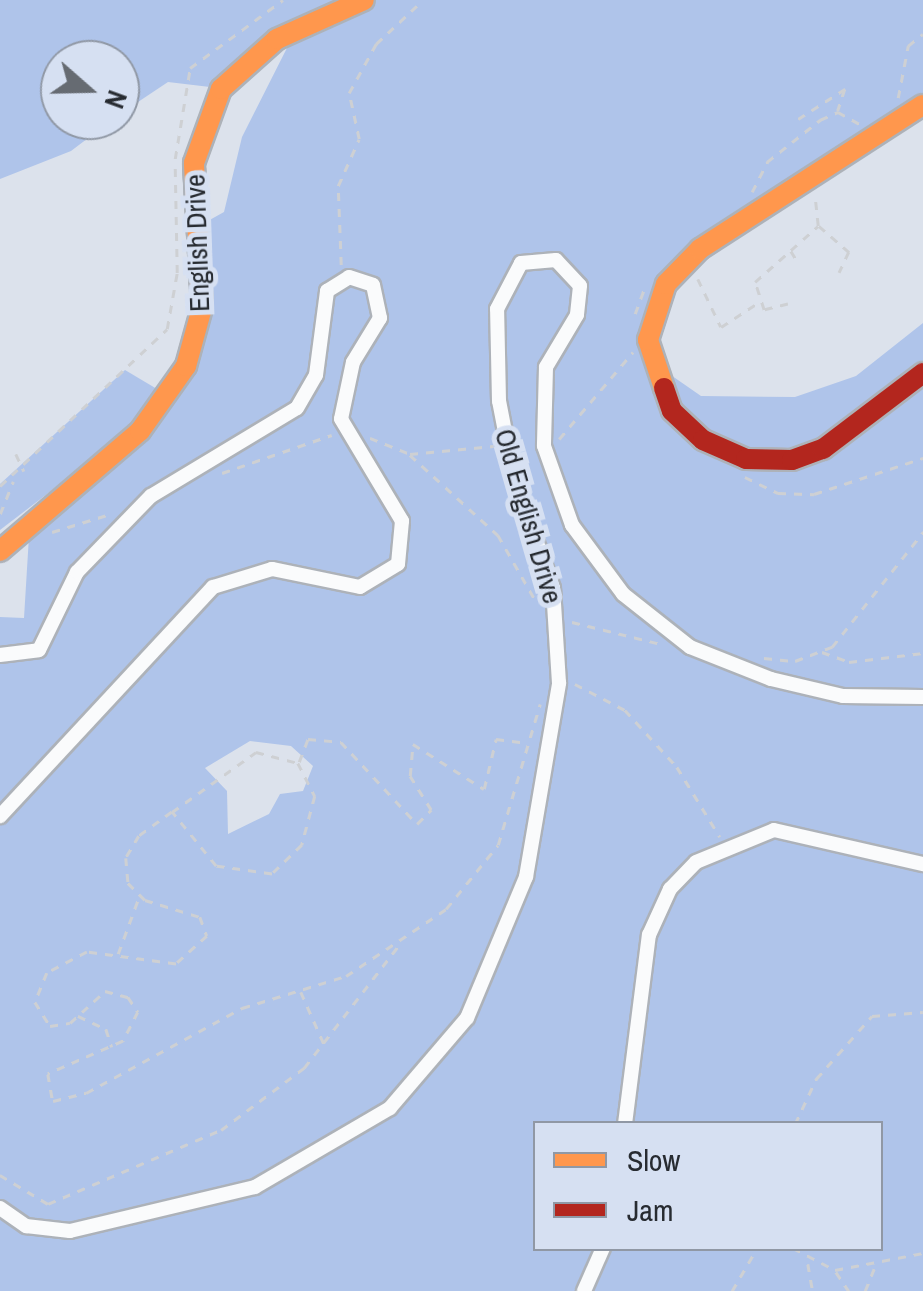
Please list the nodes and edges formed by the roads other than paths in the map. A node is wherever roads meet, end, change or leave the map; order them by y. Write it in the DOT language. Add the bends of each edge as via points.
graph roads {
  1 [pos="364,0"];
  2 [pos="923,104"];
  3 [pos="923,373"];
  4 [pos="0,551"];
  5 [pos="0,654"];
  6 [pos="923,697"];
  7 [pos="0,816"];
  8 [pos="923,864"];
  9 [pos="626,1121"];
  10 [pos="0,1208"];
  11 [pos="603,1251"];
  12 [pos="584,1291"];
  1 -- 4 [label="street, English Drive" via="276,39 221,89 194,162 202,308 186,366 140,431"];
  2 -- 3 [label="street" via="683,264 651,317 649,354 665,400 734,456 792,460 823,448"];
  5 -- 7 [label="street" via="38,650 77,572 151,496 297,408 316,375 322,302 342,278 372,285 382,308 349,373 344,432 402,521 398,564 360,587 272,568 212,587"];
  6 -- 10 [label="street, Old English Drive" via="843,696 728,664 690,647 614,584 561,502 544,446 542,386 581,301 566,266 541,257 505,280 495,356 506,445 558,624 558,688 536,835 503,942 444,1051 390,1108 282,1174 144,1220 54,1232"];
  8 -- 9 [label="street" via="774,830 724,844 683,874 654,922"];
  11 -- 12 [label="street"];
}
